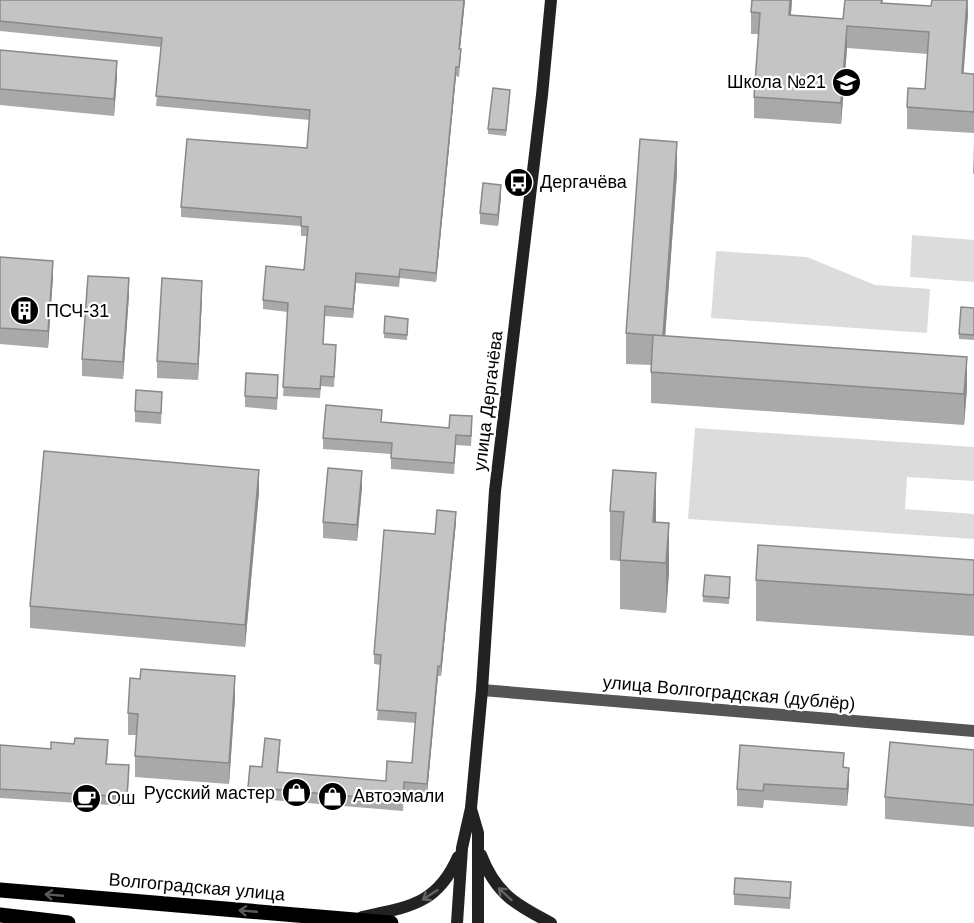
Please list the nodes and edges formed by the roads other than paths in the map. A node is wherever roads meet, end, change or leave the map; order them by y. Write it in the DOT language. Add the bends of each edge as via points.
graph roads {
  1 [pos="551,0"];
  2 [pos="482,690"];
  3 [pos="974,731"];
  4 [pos="471,808"];
  5 [pos="478,847"];
  6 [pos="462,848"];
  7 [pos="0,890"];
  8 [pos="0,915"];
  9 [pos="349,920"];
  10 [pos="68,923"];
  11 [pos="390,923"];
  12 [pos="457,923"];
  13 [pos="478,923"];
  14 [pos="551,923"];
  1 -- 2 [label="street, улица Дергачёва" via="495,491"];
  2 -- 3 [label="street, улица Волгоградская (дублёр)"];
  2 -- 4 [label="street, улица Дергачёва"];
  4 -- 5 [label="street, улица Дергачёва"];
  4 -- 6 [label="street, улица Дергачёва"];
  5 -- 13 [label="street, улица Дергачёва"];
  14 -- 5 [label="street, one-way" via="502,892 493,882"];
  6 -- 9 [label="street, one-way" via="440,889 428,897 399,909"];
  6 -- 12 [label="street, улица Дергачёва"];
  9 -- 7 [label="main road, Волгоградская улица, one-way"];
  8 -- 10 [label="main road"];
  9 -- 11 [label="main road, Волгоградская улица"];
}
